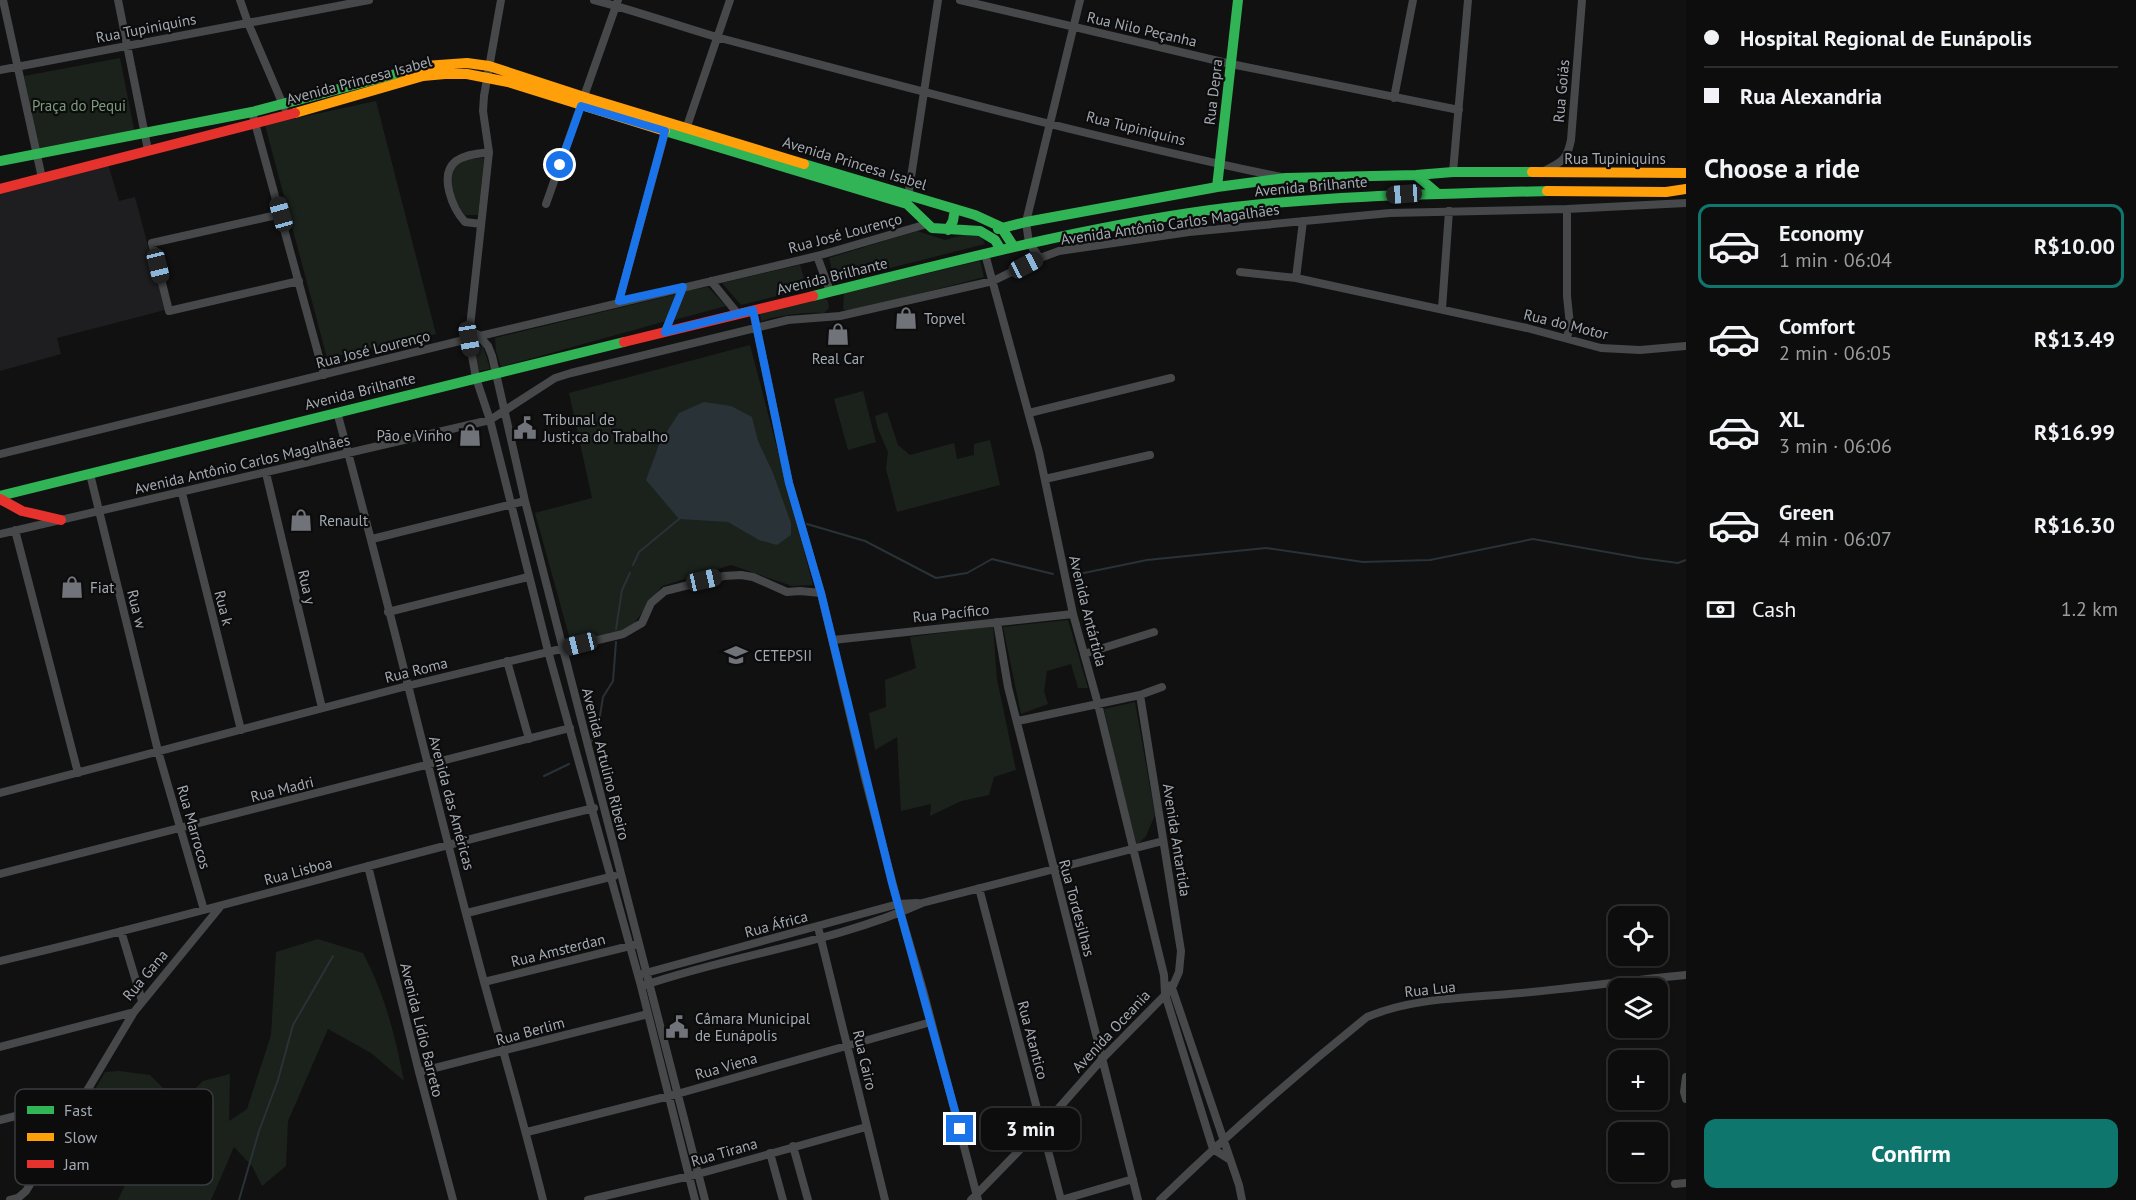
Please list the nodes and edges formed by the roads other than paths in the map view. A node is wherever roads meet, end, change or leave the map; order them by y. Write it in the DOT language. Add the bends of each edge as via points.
graph roads {
  1 [pos="3,0"];
  2 [pos="118,0"];
  3 [pos="240,0"];
  4 [pos="369,0"];
  5 [pos="501,0"];
  6 [pos="594,0"];
  7 [pos="730,0"];
  8 [pos="938,0"];
  9 [pos="960,0"];
  10 [pos="1080,0"];
  11 [pos="1413,0"];
  12 [pos="1468,0"];
  13 [pos="1582,0"];
  14 [pos="1235,1"];
  15 [pos="618,3"];
  16 [pos="248,23"];
  17 [pos="1073,27"];
  18 [pos="717,37"];
  19 [pos="128,46"];
  20 [pos="1231,64"];
  21 [pos="18,67"];
  22 [pos="0,70"];
  23 [pos="488,70"];
  24 [pos="924,91"];
  25 [pos="1394,98"];
  26 [pos="583,102"];
  27 [pos="285,110"];
  28 [pos="1459,110"];
  29 [pos="252,112"];
  30 [pos="207,121"];
  31 [pos="1049,123"];
  32 [pos="256,124"];
  33 [pos="667,126"];
  34 [pos="685,132"];
  35 [pos="145,134"];
  36 [pos="211,135"];
  37 [pos="148,150"];
  38 [pos="489,152"];
  39 [pos="36,154"];
  40 [pos="0,160"];
  41 [pos="1219,164"];
  42 [pos="1453,172"];
  43 [pos="1544,172"];
  44 [pos="1686,173"];
  45 [pos="1416,175"];
  46 [pos="42,178"];
  47 [pos="1286,178"];
  48 [pos="1217,187"];
  49 [pos="0,189"];
  50 [pos="1681,189"];
  51 [pos="1437,193"];
  52 [pos="1686,196"];
  53 [pos="908,200"];
  54 [pos="933,203"];
  55 [pos="1686,203"];
  56 [pos="546,204"];
  57 [pos="955,209"];
  58 [pos="1567,209"];
  59 [pos="1449,211"];
  60 [pos="281,214"];
  61 [pos="1303,221"];
  62 [pos="925,222"];
  63 [pos="1026,222"];
  64 [pos="482,224"];
  65 [pos="1001,227"];
  66 [pos="948,230"];
  67 [pos="988,234"];
  68 [pos="1029,243"];
  69 [pos="1014,247"];
  70 [pos="1001,250"];
  71 [pos="985,254"];
  72 [pos="818,256"];
  73 [pos="1040,258"];
  74 [pos="1240,272"];
  75 [pos="1296,278"];
  76 [pos="298,281"];
  77 [pos="711,281"];
  78 [pos="993,281"];
  79 [pos="683,287"];
  80 [pos="830,291"];
  81 [pos="622,302"];
  82 [pos="1442,309"];
  83 [pos="753,310"];
  84 [pos="738,314"];
  85 [pos="470,327"];
  86 [pos="756,327"];
  87 [pos="665,332"];
  88 [pos="480,336"];
  89 [pos="1567,338"];
  90 [pos="469,339"];
  91 [pos="1686,346"];
  92 [pos="497,373"];
  93 [pos="324,375"];
  94 [pos="476,378"];
  95 [pos="1171,378"];
  96 [pos="503,410"];
  97 [pos="337,412"];
  98 [pos="1029,413"];
  99 [pos="490,420"];
  100 [pos="0,454"];
  101 [pos="348,454"];
  102 [pos="1150,455"];
  103 [pos="266,473"];
  104 [pos="90,474"];
  105 [pos="1045,479"];
  106 [pos="182,493"];
  107 [pos="0,497"];
  108 [pos="525,501"];
  109 [pos="511,504"];
  110 [pos="99,512"];
  111 [pos="61,520"];
  112 [pos="15,530"];
  113 [pos="0,534"];
  114 [pos="372,539"];
  115 [pos="528,577"];
  116 [pos="821,593"];
  117 [pos="388,612"];
  118 [pos="1073,614"];
  119 [pos="997,622"];
  120 [pos="1154,632"];
  121 [pos="832,640"];
  122 [pos="562,648"];
  123 [pos="548,651"];
  124 [pos="1084,654"];
  125 [pos="507,661"];
  126 [pos="407,686"];
  127 [pos="1162,687"];
  128 [pos="1140,695"];
  129 [pos="1098,704"];
  130 [pos="322,708"];
  131 [pos="1018,721"];
  132 [pos="570,728"];
  133 [pos="241,730"];
  134 [pos="529,739"];
  135 [pos="158,751"];
  136 [pos="429,765"];
  137 [pos="78,773"];
  138 [pos="0,793"];
  139 [pos="602,806"];
  140 [pos="591,808"];
  141 [pos="181,828"];
  142 [pos="1163,841"];
  143 [pos="449,844"];
  144 [pos="1133,850"];
  145 [pos="368,866"];
  146 [pos="1053,869"];
  147 [pos="0,874"];
  148 [pos="620,875"];
  149 [pos="610,878"];
  150 [pos="979,888"];
  151 [pos="922,903"];
  152 [pos="898,904"];
  153 [pos="220,906"];
  154 [pos="204,910"];
  155 [pos="467,913"];
  156 [pos="900,913"];
  157 [pos="818,927"];
  158 [pos="121,930"];
  159 [pos="821,938"];
  160 [pos="639,944"];
  161 [pos="630,946"];
  162 [pos="0,961"];
  163 [pos="647,973"];
  164 [pos="638,975"];
  165 [pos="1164,975"];
  166 [pos="1686,975"];
  167 [pos="484,982"];
  168 [pos="649,983"];
  169 [pos="641,986"];
  170 [pos="1172,988"];
  171 [pos="1165,994"];
  172 [pos="142,1001"];
  173 [pos="134,1012"];
  174 [pos="648,1014"];
  175 [pos="931,1022"];
  176 [pos="848,1044"];
  177 [pos="0,1047"];
  178 [pos="505,1052"];
  179 [pos="1103,1058"];
  180 [pos="418,1072"];
  181 [pos="1686,1077"];
  182 [pos="88,1089"];
  183 [pos="677,1094"];
  184 [pos="668,1096"];
  185 [pos="1686,1099"];
  186 [pos="15,1116"];
  187 [pos="0,1120"];
  188 [pos="1043,1126"];
  189 [pos="866,1127"];
  190 [pos="527,1132"];
  191 [pos="1224,1140"];
  192 [pos="793,1146"];
  193 [pos="1213,1149"];
  194 [pos="770,1153"];
  195 [pos="1229,1159"];
  196 [pos="698,1174"];
  197 [pos="689,1176"];
  198 [pos="1133,1179"];
  199 [pos="1686,1182"];
  200 [pos="1675,1184"];
  201 [pos="30,1185"];
  202 [pos="976,1198"];
  203 [pos="10,1200"];
  204 [pos="453,1200"];
  205 [pos="543,1200"];
  206 [pos="588,1200"];
  207 [pos="695,1200"];
  208 [pos="705,1200"];
  209 [pos="783,1200"];
  210 [pos="808,1200"];
  211 [pos="885,1200"];
  212 [pos="1061,1200"];
  213 [pos="1138,1200"];
  214 [pos="1160,1200"];
  215 [pos="1242,1200"];
  1 -- 21 [label="street"];
  2 -- 19 [label="street"];
  3 -- 16 [label="street"];
  4 -- 16 [label="street, Rua Tupiniquins"];
  5 -- 23 [label="street, Avenida Artulino Ribeiro"];
  6 -- 15 [label="street, Rua Tupiniquins"];
  7 -- 18 [label="street"];
  8 -- 24 [label="street"];
  9 -- 17 [label="street, Rua Nilo Peçanha"];
  10 -- 17 [label="street"];
  11 -- 25 [label="street"];
  12 -- 28 [label="street"];
  13 -- 43 [label="street, Rua Goiás" via="1568,153 1562,162"];
  14 -- 20 [label="main road, Rua Depra"];
  15 -- 18 [label="street, Rua Tupiniquins"];
  15 -- 26 [label="street"];
  16 -- 19 [label="street, Rua Tupiniquins"];
  16 -- 27 [label="street"];
  17 -- 20 [label="street, Rua Nilo Peçanha"];
  17 -- 31 [label="street"];
  18 -- 24 [label="street, Rua Tupiniquins"];
  18 -- 34 [label="street"];
  19 -- 21 [label="street, Rua Tupiniquins"];
  19 -- 35 [label="street"];
  20 -- 25 [label="street, Rua Nilo Peçanha"];
  20 -- 41 [label="main road, Rua Depra"];
  21 -- 22 [label="street, Rua Tupiniquins"];
  21 -- 39 [label="street"];
  23 -- 26 [label="main road, Avenida Princesa Isabel"];
  23 -- 27 [label="main road, Avenida Princesa Isabel" via="423,76"];
  23 -- 38 [label="street, Avenida Artulino Ribeiro" via="483,111"];
  24 -- 31 [label="street, Rua Tupiniquins"];
  24 -- 53 [label="street"];
  25 -- 28 [label="street, Rua Nilo Peçanha"];
  26 -- 33 [label="main road, Avenida Princesa Isabel"];
  26 -- 56 [label="street"];
  27 -- 29 [label="main road, Avenida Princesa Isabel"];
  27 -- 32 [label="main road, Avenida Princesa Isabel"];
  28 -- 42 [label="street"];
  29 -- 30 [label="main road, Avenida Princesa Isabel"];
  29 -- 32 [label="street"];
  30 -- 35 [label="main road, Avenida Princesa Isabel"];
  30 -- 36 [label="main road"];
  31 -- 41 [label="street, Rua Tupiniquins"];
  31 -- 63 [label="street"];
  32 -- 36 [label="main road, Avenida Princesa Isabel"];
  32 -- 60 [label="street"];
  33 -- 34 [label="main road, Avenida Princesa Isabel"];
  33 -- 81 [label="street" via="619,301"];
  34 -- 53 [label="main road, Avenida Princesa Isabel"];
  35 -- 37 [label="street"];
  35 -- 39 [label="main road, Avenida Princesa Isabel"];
  36 -- 37 [label="main road, Avenida Princesa Isabel"];
  37 -- 46 [label="main road, Avenida Princesa Isabel"];
  38 -- 64 [label="street, Avenida Artulino Ribeiro"];
  38 -- 64 [label="street" via="458,159 449,169 447,182 455,211 465,222"];
  39 -- 40 [label="main road, Avenida Princesa Isabel"];
  39 -- 46 [label="street"];
  41 -- 47 [label="street, Rua Tupiniquins"];
  41 -- 48 [label="main road, Rua Depra"];
  42 -- 43 [label="main road, Rua Tupiniquins"];
  42 -- 45 [label="main road, Rua Tupiniquins"];
  43 -- 44 [label="main road, Rua Tupiniquins"];
  45 -- 47 [label="main road, Rua Tupiniquins"];
  45 -- 51 [label="main road"];
  46 -- 49 [label="main road, Avenida Princesa Isabel"];
  47 -- 48 [label="main road"];
  48 -- 63 [label="main road"];
  50 -- 51 [label="main road, Avenida Brilhante"];
  50 -- 52 [label="street"];
  51 -- 68 [label="main road, Avenida Brilhante" via="1195,212"];
  53 -- 54 [label="main road, Avenida Princesa Isabel"];
  53 -- 62 [label="main road, Avenida Princesa Isabel"];
  54 -- 57 [label="main road, Avenida Princesa Isabel"];
  54 -- 62 [label="main road"];
  55 -- 58 [label="street, Avenida Antônio Carlos Magalhães"];
  57 -- 65 [label="main road"];
  57 -- 66 [label="main road"];
  58 -- 59 [label="street, Avenida Antônio Carlos Magalhães"];
  58 -- 89 [label="street"];
  59 -- 61 [label="street, Avenida Antônio Carlos Magalhães"];
  59 -- 82 [label="street"];
  60 -- 76 [label="street"];
  60 -- 76 [label="street" via="152,243 169,310"];
  61 -- 73 [label="street, Avenida Antônio Carlos Magalhães" via="1118,242 1059,251"];
  61 -- 75 [label="street"];
  62 -- 66 [label="main road" via="935,229"];
  62 -- 72 [label="street, Rua José Lourenço"];
  63 -- 65 [label="main road"];
  63 -- 68 [label="street"];
  64 -- 85 [label="street, Avenida Artulino Ribeiro"];
  65 -- 67 [label="main road"];
  65 -- 69 [label="main road"];
  66 -- 67 [label="main road"];
  67 -- 70 [label="main road"];
  68 -- 69 [label="main road, Avenida Brilhante"];
  68 -- 73 [label="street"];
  69 -- 70 [label="main road, Avenida Brilhante"];
  70 -- 71 [label="main road, Avenida Brilhante"];
  71 -- 78 [label="street, Avenida Antártida"];
  71 -- 80 [label="main road, Avenida Brilhante"];
  72 -- 77 [label="street, Rua José Lourenço"];
  72 -- 80 [label="street"];
  73 -- 78 [label="street, Avenida Antônio Carlos Magalhães"];
  74 -- 75 [label="street, Rua do Motor"];
  75 -- 82 [label="street, Rua do Motor"];
  76 -- 93 [label="street"];
  77 -- 79 [label="street, Rua José Lourenço"];
  77 -- 84 [label="street"];
  78 -- 86 [label="street, Avenida Antônio Carlos Magalhães" via="861,312"];
  78 -- 98 [label="street, Avenida Antártida"];
  79 -- 81 [label="street, Rua José Lourenço"];
  79 -- 87 [label="street"];
  80 -- 83 [label="main road, Avenida Brilhante"];
  81 -- 88 [label="street, Rua José Lourenço"];
  82 -- 89 [label="street, Rua do Motor"];
  83 -- 84 [label="main road, Avenida Brilhante"];
  83 -- 86 [label="street"];
  84 -- 87 [label="main road, Avenida Brilhante"];
  85 -- 88 [label="street"];
  85 -- 90 [label="street, Avenida Artulino Ribeiro"];
  86 -- 96 [label="street, Avenida Antônio Carlos Magalhães" via="561,376"];
  86 -- 116 [label="street" via="789,483"];
  87 -- 92 [label="main road, Avenida Brilhante"];
  88 -- 90 [label="street, Rua José Lourenço"];
  88 -- 92 [label="street, Avenida Artulino Ribeiro"];
  89 -- 91 [label="street, Rua do Motor" via="1625,350"];
  90 -- 93 [label="street, Rua José Lourenço"];
  90 -- 94 [label="street, Avenida Artulino Ribeiro"];
  92 -- 94 [label="main road, Avenida Brilhante"];
  92 -- 96 [label="street, Avenida Artulino Ribeiro"];
  93 -- 100 [label="street, Rua José Lourenço"];
  94 -- 97 [label="main road, Avenida Brilhante"];
  94 -- 99 [label="street, Avenida Artulino Ribeiro"];
  95 -- 98 [label="street"];
  96 -- 99 [label="street, Avenida Antônio Carlos Magalhães"];
  96 -- 108 [label="street, Avenida Artulino Ribeiro"];
  97 -- 101 [label="street, Avenida das Américas"];
  97 -- 104 [label="main road, Avenida Brilhante"];
  98 -- 105 [label="street, Avenida Antártida"];
  99 -- 101 [label="street, Avenida Antônio Carlos Magalhães"];
  99 -- 109 [label="street, Avenida Artulino Ribeiro"];
  101 -- 103 [label="street, Avenida Antônio Carlos Magalhães"];
  101 -- 114 [label="street, Avenida das Américas"];
  102 -- 105 [label="street"];
  103 -- 106 [label="street, Avenida Antônio Carlos Magalhães"];
  103 -- 130 [label="street, Rua y"];
  104 -- 107 [label="main road, Avenida Brilhante"];
  104 -- 110 [label="street, Rua w"];
  105 -- 118 [label="street, Avenida Antártida"];
  106 -- 110 [label="street, Avenida Antônio Carlos Magalhães"];
  106 -- 133 [label="street, Rua k"];
  107 -- 111 [label="main road" via="22,511"];
  108 -- 109 [label="street"];
  108 -- 122 [label="street, Avenida Artulino Ribeiro"];
  109 -- 114 [label="street"];
  109 -- 115 [label="street, Avenida Artulino Ribeiro"];
  110 -- 111 [label="street, Avenida Antônio Carlos Magalhães"];
  110 -- 135 [label="street, Rua w"];
  111 -- 112 [label="street, Avenida Antônio Carlos Magalhães"];
  112 -- 113 [label="street, Avenida Antônio Carlos Magalhães"];
  112 -- 137 [label="street"];
  114 -- 117 [label="street, Avenida das Américas"];
  115 -- 117 [label="street"];
  115 -- 123 [label="street, Avenida Artulino Ribeiro"];
  116 -- 121 [label="street"];
  116 -- 122 [label="street, Rua Roma" via="787,592 753,577 724,576 665,591 651,603 642,623 623,634"];
  117 -- 126 [label="street, Avenida das Américas"];
  118 -- 119 [label="street, Rua Pacífico"];
  118 -- 124 [label="street, Avenida Antártida"];
  119 -- 121 [label="street, Rua Pacífico"];
  119 -- 131 [label="street, Rua Tordesilhas"];
  120 -- 124 [label="street"];
  121 -- 152 [label="street"];
  122 -- 123 [label="street, Rua Roma"];
  122 -- 139 [label="street, Avenida Artulino Ribeiro"];
  123 -- 125 [label="street, Rua Roma"];
  123 -- 132 [label="street, Avenida Artulino Ribeiro"];
  124 -- 129 [label="street, Avenida Antártida"];
  125 -- 126 [label="street, Rua Roma"];
  125 -- 134 [label="street"];
  126 -- 130 [label="street, Rua Roma"];
  126 -- 136 [label="street, Avenida das Américas"];
  127 -- 128 [label="street"];
  128 -- 129 [label="street"];
  128 -- 142 [label="street, Avenida Antartida"];
  129 -- 131 [label="street"];
  129 -- 144 [label="street, Avenida Antártida"];
  130 -- 133 [label="street, Rua Roma"];
  131 -- 146 [label="street, Rua Tordesilhas"];
  132 -- 134 [label="street, Rua Madri"];
  132 -- 140 [label="street, Avenida Artulino Ribeiro"];
  133 -- 135 [label="street, Rua Roma"];
  134 -- 136 [label="street, Rua Madri"];
  135 -- 137 [label="street, Rua Roma"];
  135 -- 141 [label="street, Rua Marrocos"];
  136 -- 141 [label="street, Rua Madri"];
  136 -- 143 [label="street, Avenida das Américas"];
  137 -- 138 [label="street, Rua Roma"];
  139 -- 140 [label="street, Rua Lisboa"];
  139 -- 148 [label="street, Avenida Artulino Ribeiro"];
  140 -- 143 [label="street, Rua Lisboa"];
  140 -- 149 [label="street, Avenida Artulino Ribeiro"];
  141 -- 147 [label="street, Rua Madri"];
  141 -- 154 [label="street, Rua Marrocos"];
  142 -- 144 [label="street, Rua África"];
  142 -- 170 [label="street, Avenida Antartida" via="1181,951 1179,972"];
  143 -- 145 [label="street, Rua Lisboa"];
  143 -- 155 [label="street, Avenida das Américas"];
  144 -- 146 [label="street, Rua África"];
  144 -- 165 [label="street, Avenida Antártida"];
  145 -- 153 [label="street, Rua Lisboa"];
  145 -- 180 [label="street, Avenida Lídio Barreto"];
  146 -- 150 [label="street, Rua África"];
  146 -- 179 [label="street, Rua Tordesilhas"];
  148 -- 149 [label="street"];
  148 -- 160 [label="street, Avenida Artulino Ribeiro"];
  149 -- 155 [label="street"];
  149 -- 161 [label="street, Avenida Artulino Ribeiro"];
  150 -- 151 [label="street, Rua África"];
  150 -- 188 [label="street, Rua Atantico"];
  151 -- 152 [label="street, Rua África"];
  151 -- 156 [label="street, Rua África"];
  152 -- 156 [label="street"];
  152 -- 157 [label="street, Rua África"];
  153 -- 154 [label="street, Rua Lisboa"];
  153 -- 172 [label="street, Rua Gana"];
  154 -- 158 [label="street, Rua Lisboa"];
  155 -- 167 [label="street, Avenida das Américas"];
  156 -- 159 [label="street, Rua África"];
  156 -- 175 [label="street"];
  157 -- 159 [label="street, Rua Cairo"];
  157 -- 163 [label="street, Rua África"];
  158 -- 162 [label="street, Rua Lisboa"];
  158 -- 172 [label="street"];
  159 -- 168 [label="street, Rua África"];
  159 -- 176 [label="street, Rua Cairo"];
  160 -- 161 [label="street, Rua Amsterdan"];
  160 -- 163 [label="street, Avenida Artulino Ribeiro"];
  161 -- 164 [label="street, Avenida Artulino Ribeiro"];
  161 -- 167 [label="street, Rua Amsterdan"];
  163 -- 164 [label="street, Rua África"];
  163 -- 168 [label="street, Avenida Artulino Ribeiro"];
  164 -- 169 [label="street, Avenida Artulino Ribeiro"];
  165 -- 170 [label="street, Avenida Antártida"];
  165 -- 171 [label="street, Avenida Antártida"];
  166 -- 191 [label="street, Rua Lua" via="1425,1002 1375,1013 1300,1071"];
  167 -- 178 [label="street, Avenida das Américas"];
  168 -- 169 [label="street, Rua África"];
  168 -- 183 [label="street, Avenida Artulino Ribeiro"];
  169 -- 174 [label="street, Avenida Artulino Ribeiro"];
  170 -- 171 [label="street, Avenida Oceania"];
  170 -- 191 [label="street, Avenida Antártida"];
  171 -- 179 [label="street, Avenida Oceania"];
  171 -- 193 [label="street, Avenida Antártida"];
  172 -- 173 [label="street, Rua Gana"];
  173 -- 177 [label="street, Rua Gana"];
  173 -- 182 [label="street"];
  174 -- 178 [label="street, Rua Berlim"];
  174 -- 184 [label="street, Avenida Artulino Ribeiro"];
  175 -- 176 [label="street, Rua Viena"];
  175 -- 202 [label="street"];
  176 -- 183 [label="street, Rua Viena"];
  176 -- 189 [label="street, Rua Cairo"];
  178 -- 180 [label="street, Rua Berlim"];
  178 -- 190 [label="street, Avenida das Américas"];
  179 -- 188 [label="street, Avenida Oceania"];
  179 -- 198 [label="street, Rua Tordesilhas"];
  180 -- 204 [label="street, Avenida Lídio Barreto"];
  181 -- 185 [label="street"];
  183 -- 184 [label="street, Rua Viena"];
  183 -- 196 [label="street, Avenida Artulino Ribeiro"];
  184 -- 190 [label="street, Rua Viena"];
  184 -- 197 [label="street, Avenida Artulino Ribeiro"];
  186 -- 187 [label="street"];
  188 -- 202 [label="street, Avenida Oceania"];
  188 -- 212 [label="street, Rua Atantico"];
  189 -- 192 [label="street, Rua Tirana"];
  189 -- 211 [label="street, Rua Cairo"];
  190 -- 205 [label="street, Avenida das Américas"];
  191 -- 193 [label="street, Rua Lua"];
  191 -- 195 [label="street, Avenida Antártida"];
  192 -- 194 [label="street, Rua Tirana"];
  192 -- 210 [label="street"];
  193 -- 195 [label="street"];
  193 -- 214 [label="street, Rua Lua"];
  194 -- 196 [label="street, Rua Tirana"];
  194 -- 209 [label="street"];
  195 -- 215 [label="street, Avenida Antártida"];
  196 -- 197 [label="street, Rua Tirana"];
  196 -- 208 [label="street, Avenida Artulino Ribeiro"];
  197 -- 206 [label="street, Rua Tirana"];
  197 -- 207 [label="street, Avenida Artulino Ribeiro"];
  198 -- 212 [label="street"];
  198 -- 213 [label="street, Rua Tordesilhas"];
  199 -- 200 [label="street"];
  201 -- 203 [label="street" via="18,1198"];
}
